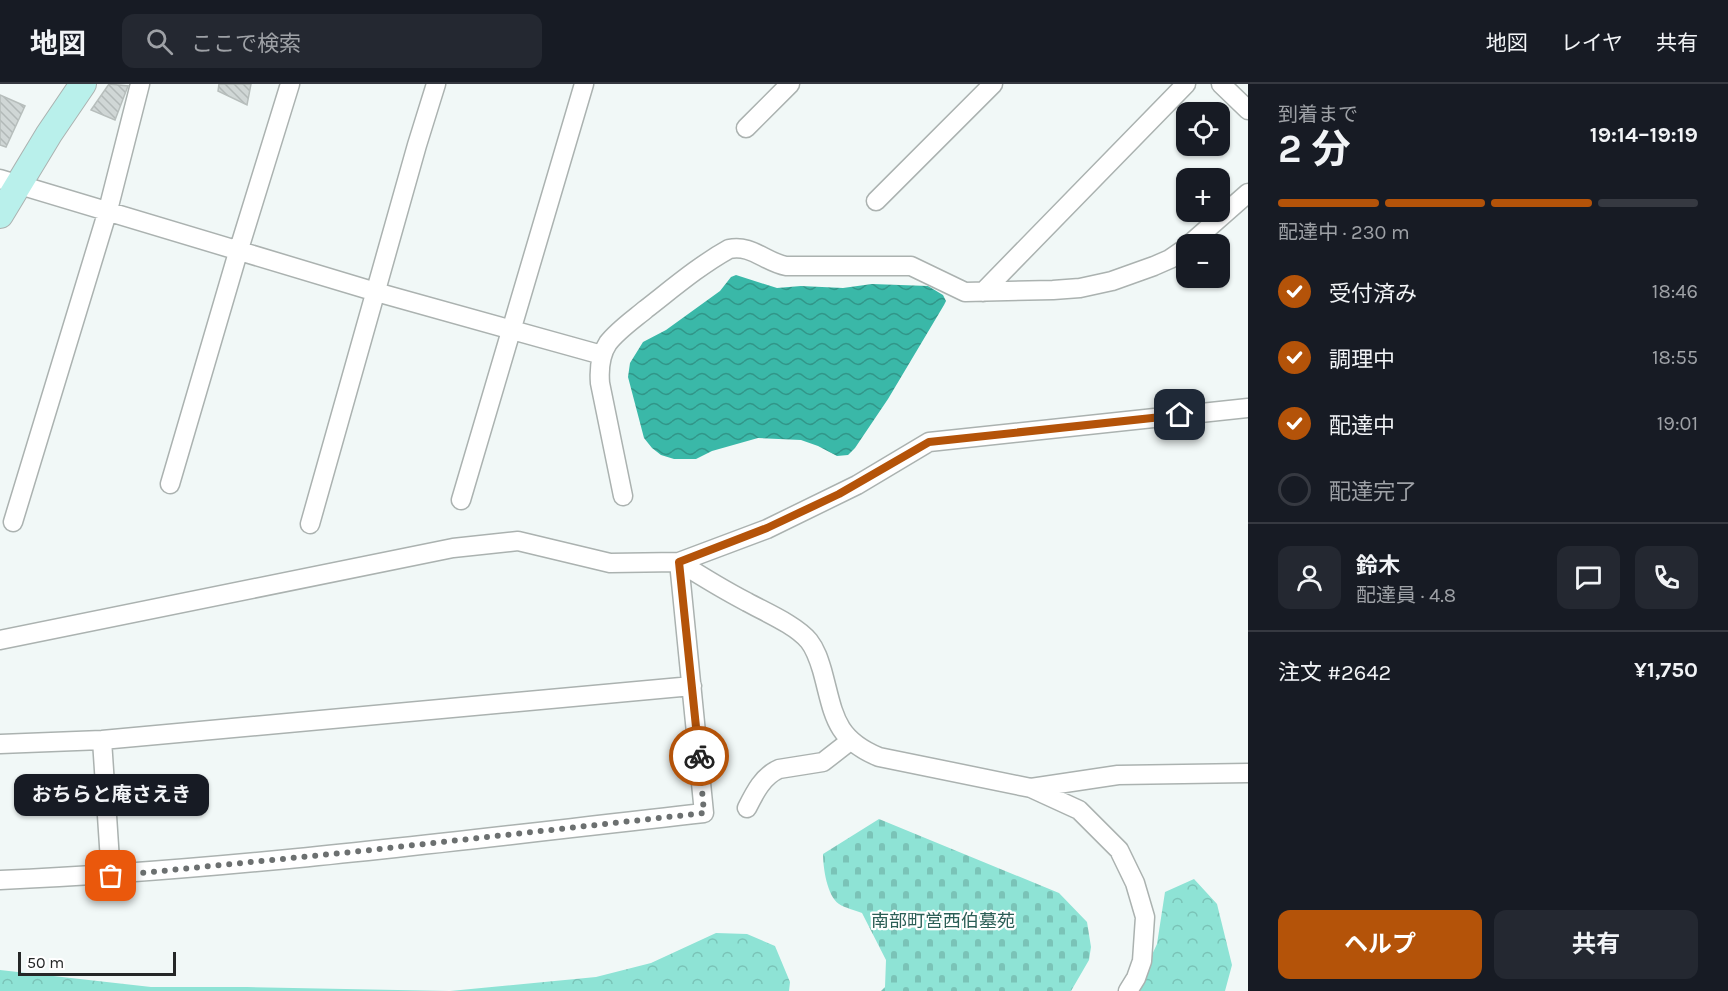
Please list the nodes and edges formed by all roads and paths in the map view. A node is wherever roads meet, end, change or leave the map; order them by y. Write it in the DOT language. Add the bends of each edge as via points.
graph roads {
  1 [pos="83,84"];
  2 [pos="140,84"];
  3 [pos="290,84"];
  4 [pos="436,84"];
  5 [pos="584,84"];
  6 [pos="790,84"];
  7 [pos="993,84"];
  8 [pos="1186,84"];
  9 [pos="1221,84"];
  10 [pos="1248,110"];
  11 [pos="746,128"];
  12 [pos="9,182"];
  13 [pos="1248,193"];
  14 [pos="876,201"];
  15 [pos="108,210"];
  16 [pos="0,215"];
  17 [pos="1201,234"];
  18 [pos="239,249"];
  19 [pos="1176,255"];
  20 [pos="376,292"];
  21 [pos="983,292"];
  22 [pos="512,331"];
  23 [pos="602,355"];
  24 [pos="1248,408"];
  25 [pos="170,484"];
  26 [pos="623,496"];
  27 [pos="461,500"];
  28 [pos="13,522"];
  29 [pos="310,524"];
  30 [pos="679,562"];
  31 [pos="0,640"];
  32 [pos="692,686"];
  33 [pos="102,740"];
  34 [pos="850,741"];
  35 [pos="0,744"];
  36 [pos="1248,773"];
  37 [pos="1031,788"];
  38 [pos="747,808"];
  39 [pos="111,876"];
  40 [pos="0,880"];
  41 [pos="1128,991"];
  1 -- 12 [label="street"];
  2 -- 15 [label="street"];
  3 -- 18 [label="street"];
  4 -- 20 [label="street"];
  5 -- 22 [label="street"];
  6 -- 11 [label="street"];
  7 -- 14 [label="street"];
  8 -- 21 [label="street"];
  9 -- 10 [label="street"];
  12 -- 15 [label="street"];
  12 -- 16 [label="street"];
  13 -- 17 [label="street"];
  15 -- 18 [label="street"];
  15 -- 28 [label="street"];
  18 -- 20 [label="street"];
  18 -- 25 [label="street"];
  19 -- 21 [label="street" via="1112,281 1080,288"];
  20 -- 22 [label="street"];
  20 -- 29 [label="street"];
  21 -- 23 [label="street" via="965,292 911,266 786,266 739,247 718,255 658,300 624,327"];
  22 -- 23 [label="street"];
  22 -- 27 [label="street"];
  23 -- 26 [label="street" via="600,383"];
  24 -- 30 [label="street" via="929,442 857,485 797,514"];
  30 -- 31 [label="street" via="610,563 518,541 453,548"];
  30 -- 32 [label="street"];
  30 -- 34 [label="street" via="809,640 818,654 838,726"];
  32 -- 33 [label="street"];
  32 -- 39 [label="street" via="704,813"];
  33 -- 35 [label="street"];
  33 -- 39 [label="street"];
  34 -- 37 [label="street" via="879,757"];
  34 -- 38 [label="street" via="823,762 773,771 760,784"];
  36 -- 37 [label="street" via="1118,775"];
  37 -- 41 [label="street" via="1079,810 1119,850 1135,883 1145,917 1144,944 1142,961"];
  39 -- 40 [label="street"];
}
